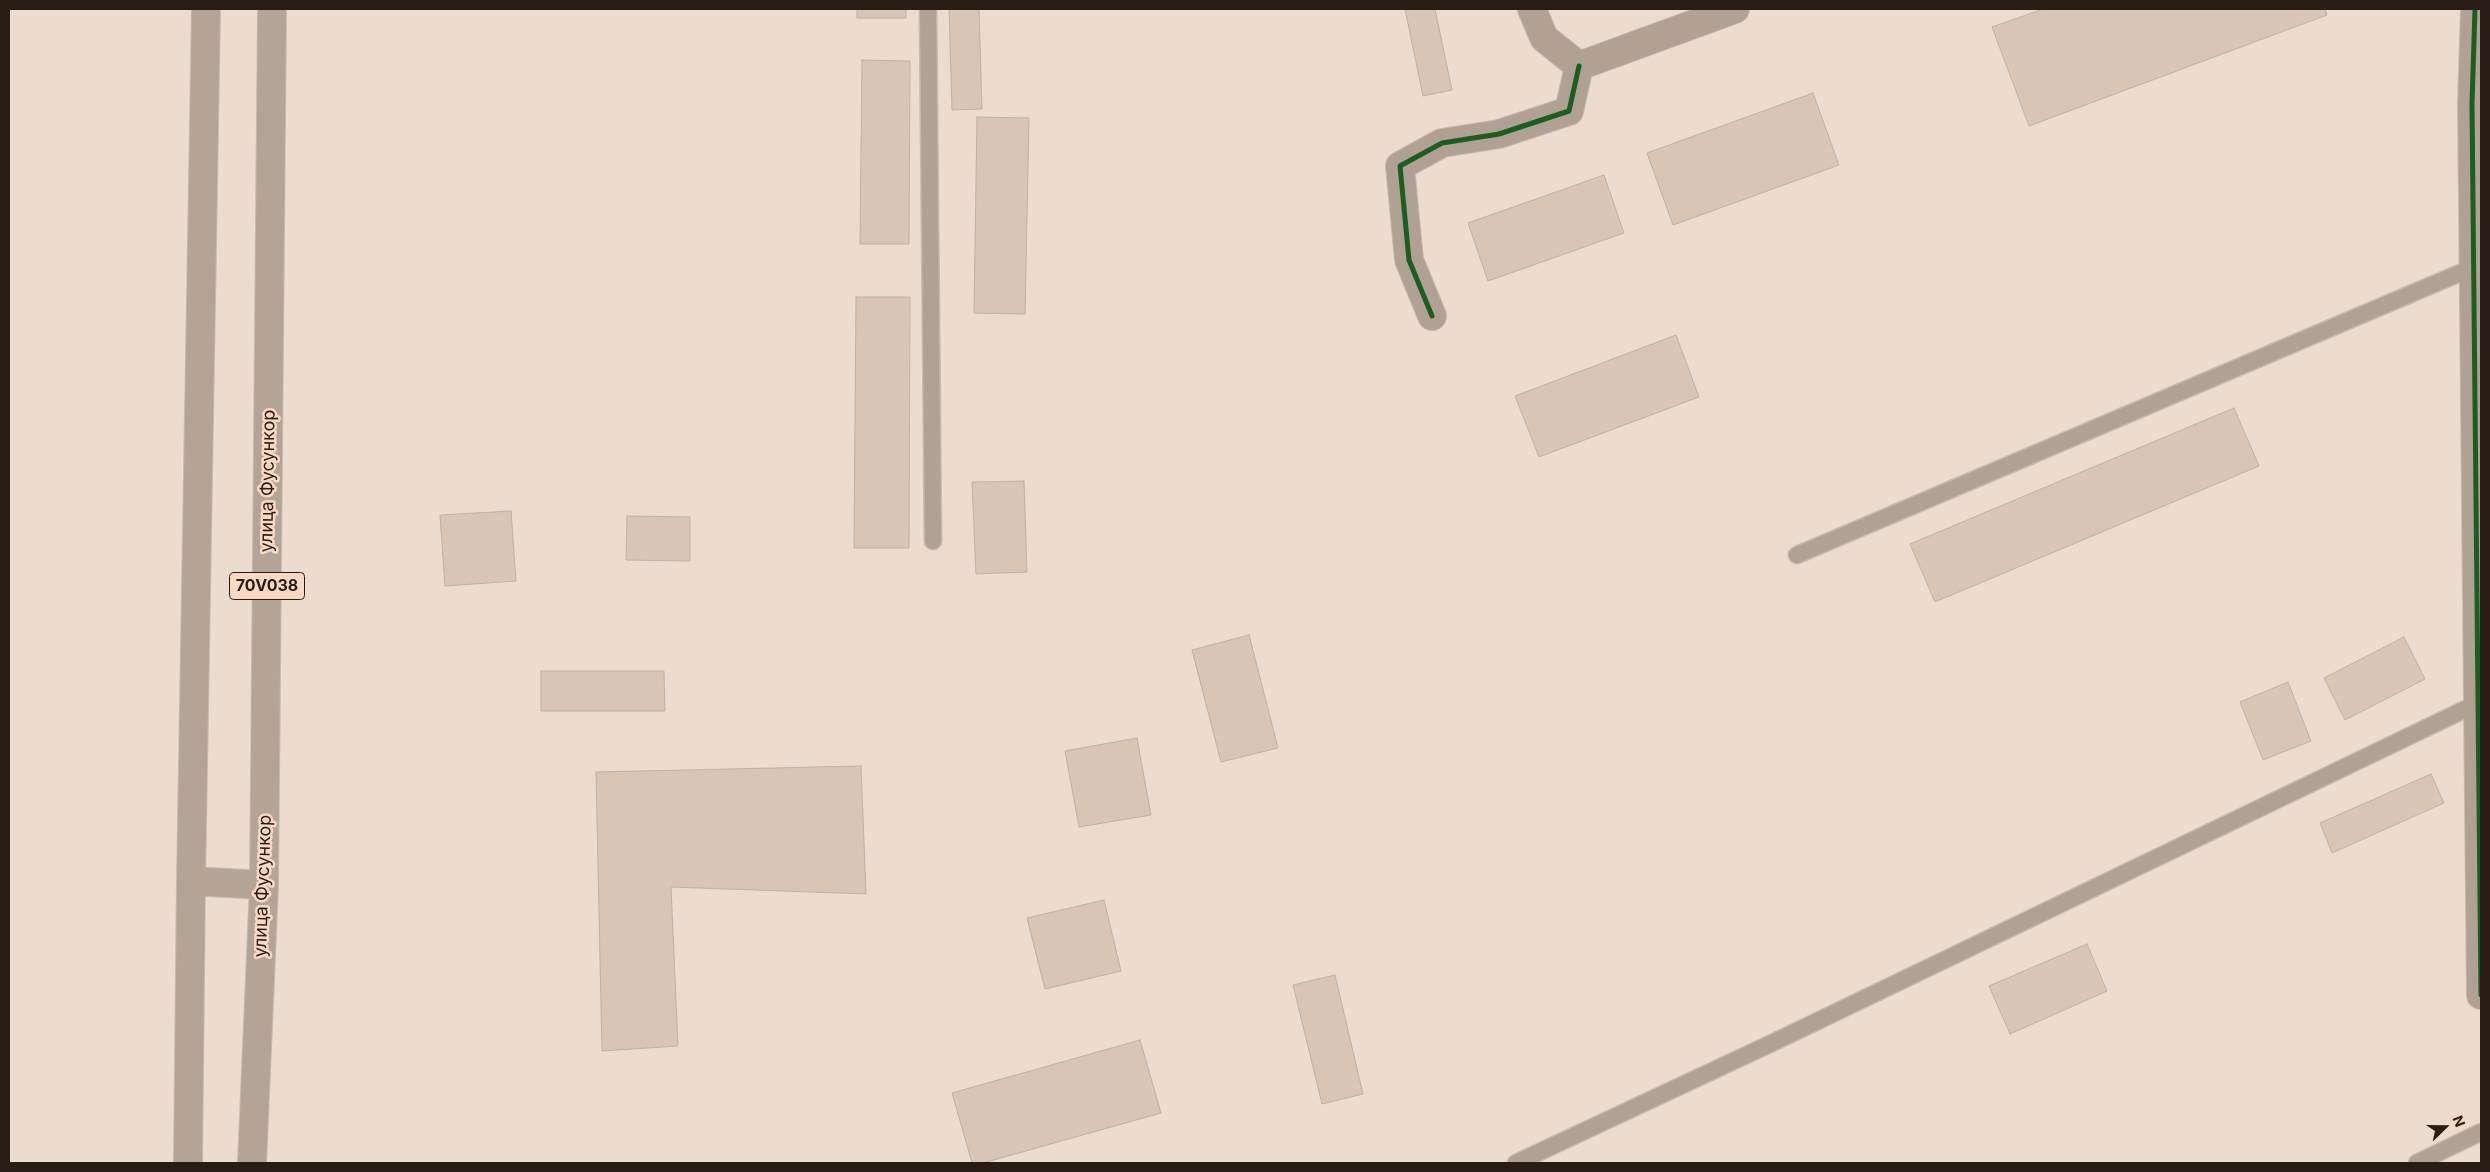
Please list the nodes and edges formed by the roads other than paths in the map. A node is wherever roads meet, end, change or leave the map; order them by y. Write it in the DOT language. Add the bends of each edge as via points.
graph roads {
  1 [pos="206,9"];
  2 [pos="272,9"];
  3 [pos="928,9"];
  4 [pos="1532,9"];
  5 [pos="1736,9"];
  6 [pos="2475,9"];
  7 [pos="1580,66"];
  8 [pos="2477,102"];
  9 [pos="2474,267"];
  10 [pos="1432,316"];
  11 [pos="933,541"];
  12 [pos="2479,553"];
  13 [pos="1796,555"];
  14 [pos="2478,703"];
  15 [pos="190,881"];
  16 [pos="264,885"];
  17 [pos="2481,995"];
  18 [pos="2481,1132"];
  19 [pos="188,1163"];
  20 [pos="252,1163"];
  21 [pos="1516,1163"];
  22 [pos="2417,1163"];
  1 -- 15 [label="main road"];
  2 -- 16 [label="main road, улица Фусункор / 70V038"];
  3 -- 11 [label="lane"];
  4 -- 7 [label="street" via="1544,38"];
  5 -- 7 [label="street"];
  6 -- 8 [label="street"];
  7 -- 10 [label="street" via="1569,111 1499,134 1442,143 1400,166 1408,260"];
  8 -- 9 [label="street"];
  9 -- 12 [label="street"];
  9 -- 13 [label="lane"];
  12 -- 14 [label="street"];
  14 -- 17 [label="street"];
  14 -- 21 [label="lane"];
  15 -- 16 [label="main road"];
  15 -- 19 [label="main road"];
  16 -- 20 [label="main road, улица Фусункор / 70V038"];
  18 -- 22 [label="lane"];
}
